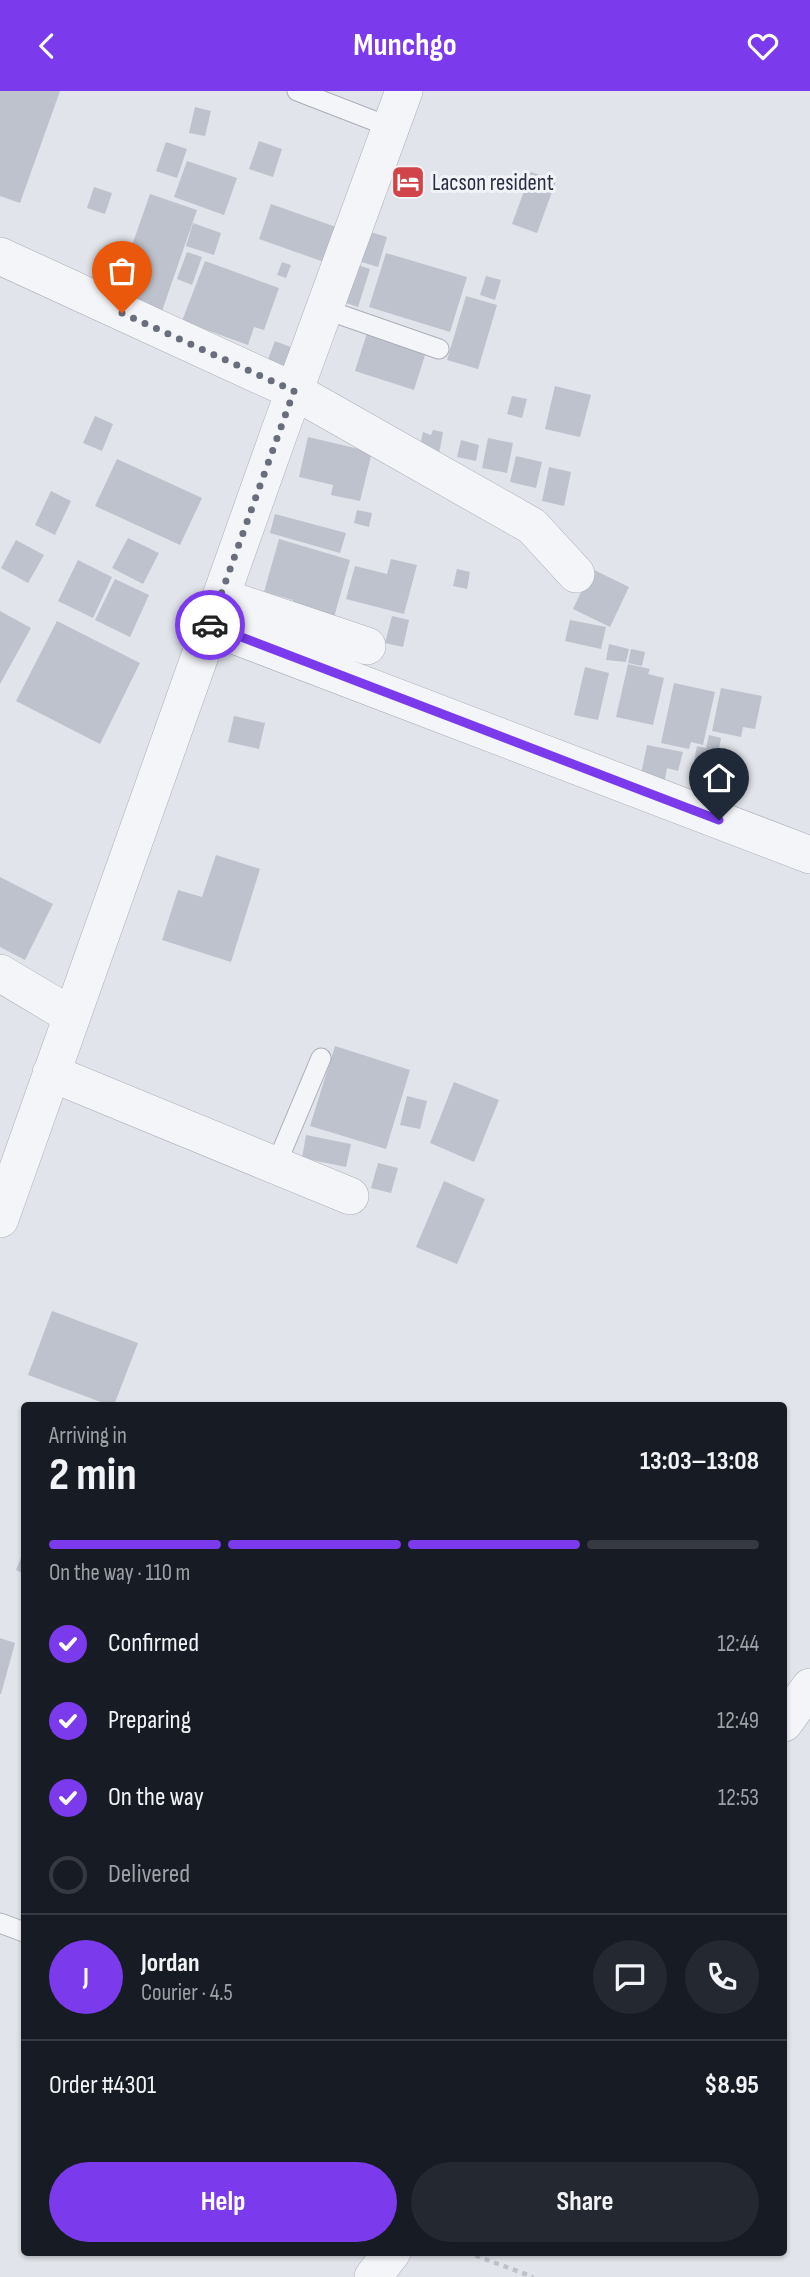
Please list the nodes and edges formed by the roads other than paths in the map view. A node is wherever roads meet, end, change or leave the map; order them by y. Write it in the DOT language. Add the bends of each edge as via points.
graph roads {
  1 [pos="298,91"];
  2 [pos="404,91"];
  3 [pos="390,127"];
  4 [pos="0,256"];
  5 [pos="324,310"];
  6 [pos="439,349"];
  7 [pos="294,391"];
  8 [pos="576,574"];
  9 [pos="215,611"];
  10 [pos="367,646"];
  11 [pos="810,855"];
  12 [pos="0,974"];
  13 [pos="72,1016"];
  14 [pos="321,1058"];
  15 [pos="51,1073"];
  16 [pos="276,1165"];
  17 [pos="350,1196"];
  18 [pos="0,1219"];
  19 [pos="810,1688"];
  20 [pos="787,1719"];
  21 [pos="0,1923"];
  22 [pos="21,1931"];
  23 [pos="389,2256"];
  24 [pos="373,2277"];
  1 -- 3 [label="lane"];
  2 -- 3 [label="street"];
  3 -- 5 [label="street"];
  4 -- 7 [label="street"];
  5 -- 6 [label="lane"];
  5 -- 7 [label="street"];
  7 -- 8 [label="street" via="532,526"];
  7 -- 9 [label="street"];
  9 -- 10 [label="street"];
  9 -- 11 [label="street"];
  9 -- 13 [label="street"];
  12 -- 13 [label="street"];
  13 -- 15 [label="street"];
  14 -- 16 [label="lane"];
  15 -- 16 [label="street"];
  15 -- 18 [label="street"];
  16 -- 17 [label="street"];
  19 -- 20 [label="street"];
  21 -- 22 [label="lane"];
  23 -- 24 [label="street"];
}
